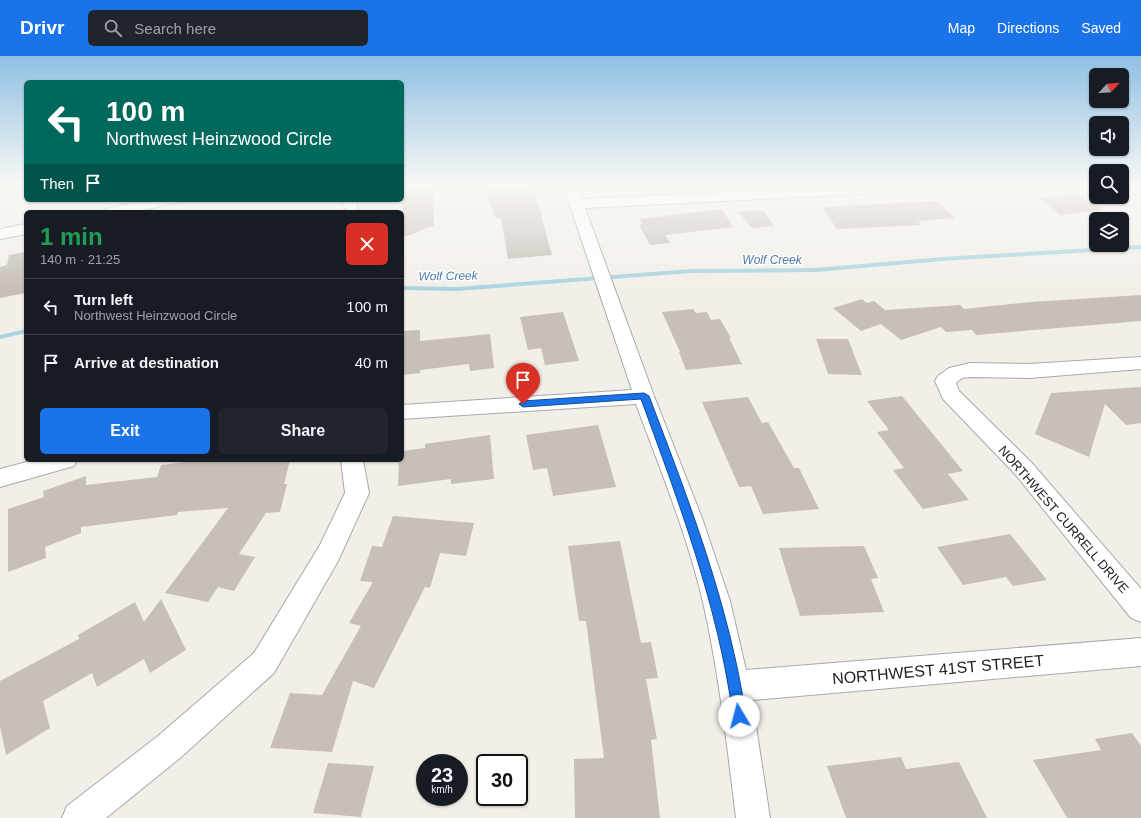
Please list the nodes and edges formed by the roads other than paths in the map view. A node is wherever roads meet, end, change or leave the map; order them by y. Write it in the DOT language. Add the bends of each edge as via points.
graph roads {
  1 [pos="584,221"];
  2 [pos="24,229"];
  3 [pos="0,234"];
  4 [pos="1141,363"];
  5 [pos="644,396"];
  6 [pos="404,412"];
  7 [pos="59,462"];
  8 [pos="352,462"];
  9 [pos="0,478"];
  10 [pos="1141,609"];
  11 [pos="1141,652"];
  12 [pos="735,686"];
  13 [pos="79,818"];
  14 [pos="753,818"];
  1 -- 5 [label="street"];
  2 -- 3 [label="street"];
  4 -- 10 [label="street, NORTHWEST CURRELL DRIVE" via="1029,371 970,370 956,373 945,381 950,394 1023,468"];
  5 -- 6 [label="street"];
  5 -- 12 [label="street" via="690,518 716,601"];
  7 -- 9 [label="street"];
  8 -- 13 [label="street" via="357,493 330,553 264,663 169,747"];
  11 -- 12 [label="street, NORTHWEST 41ST STREET"];
  12 -- 14 [label="street"];
}
